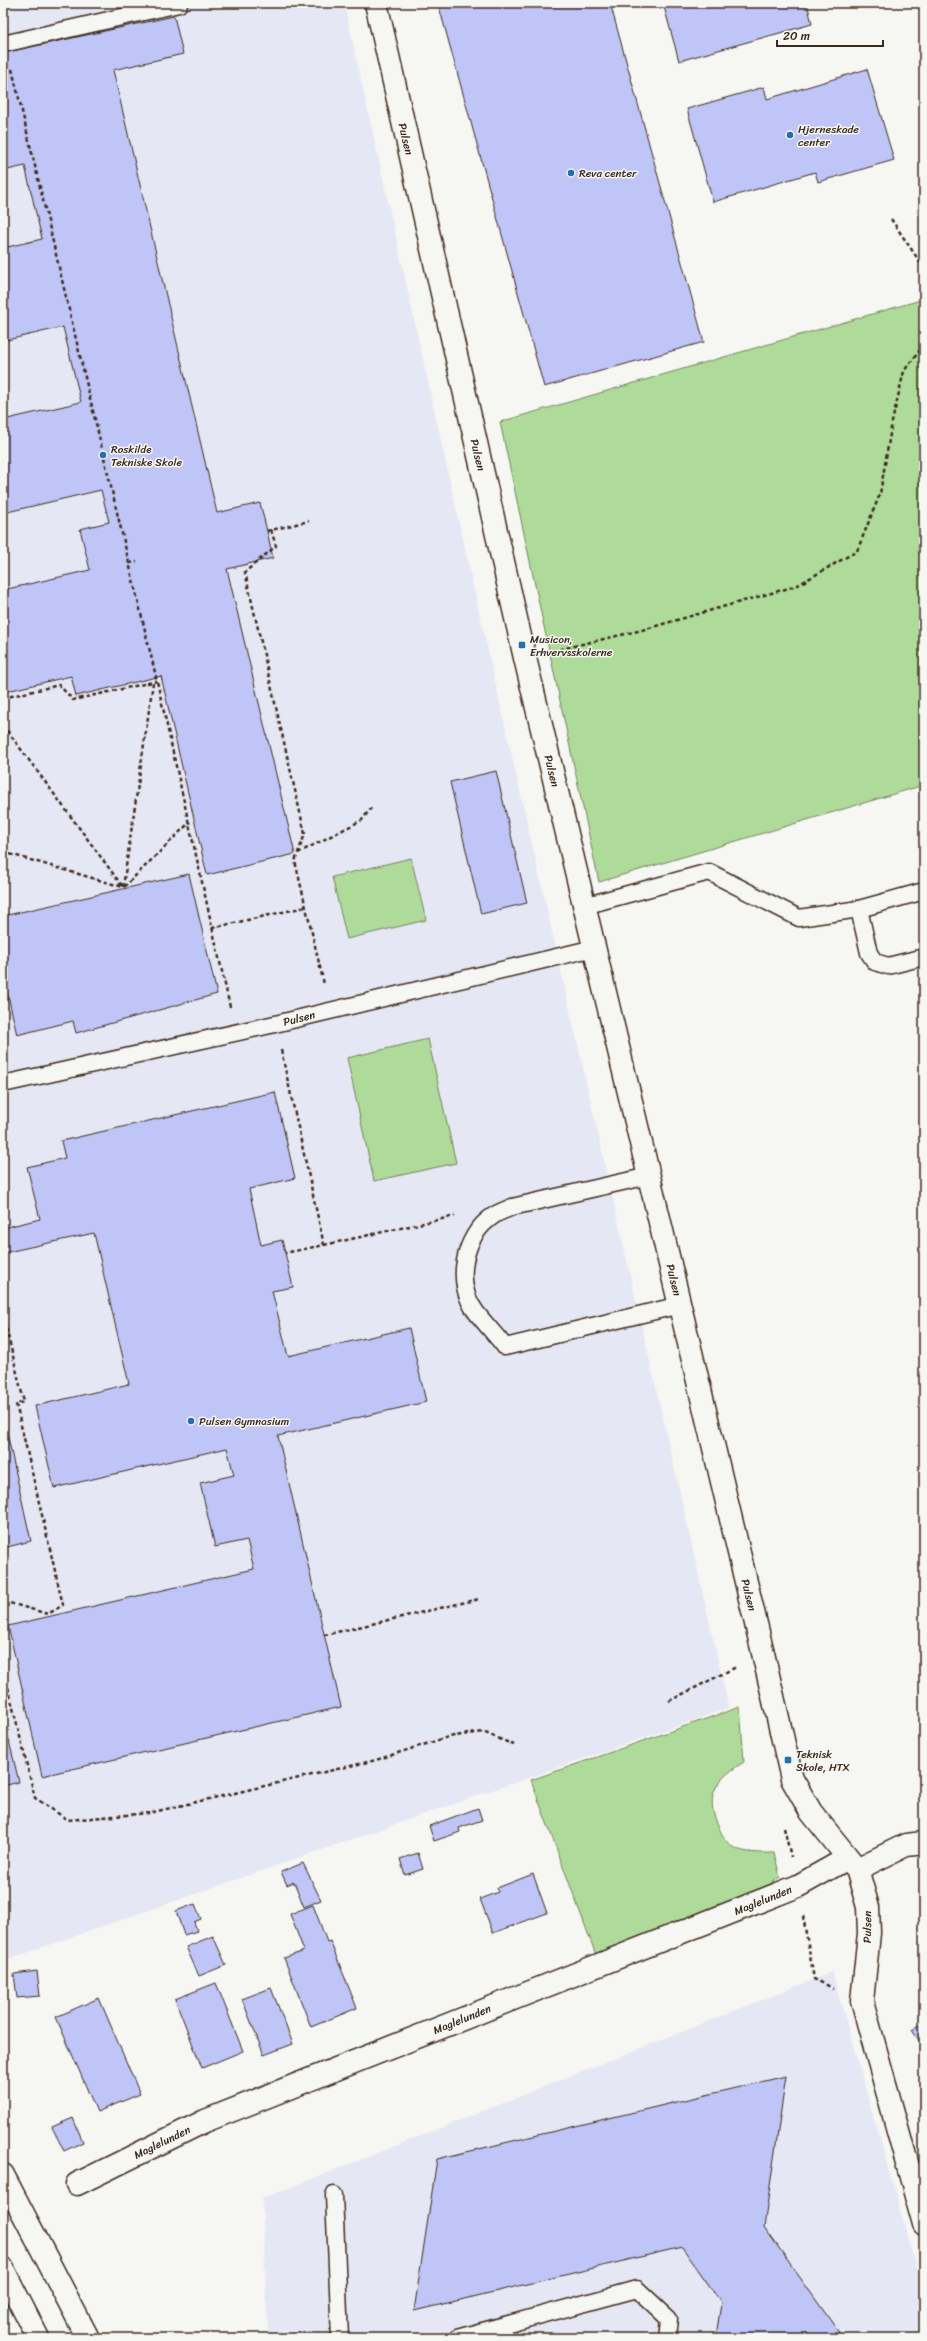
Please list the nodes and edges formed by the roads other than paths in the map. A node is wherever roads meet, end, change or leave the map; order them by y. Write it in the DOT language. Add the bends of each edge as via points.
graph roads {
  1 [pos="376,3"];
  2 [pos="180,4"];
  3 [pos="4,43"];
  4 [pos="924,891"];
  5 [pos="584,906"];
  6 [pos="859,910"];
  7 [pos="594,948"];
  8 [pos="924,957"];
  9 [pos="3,1084"];
  10 [pos="649,1176"];
  11 [pos="680,1305"];
  12 [pos="924,1843"];
  13 [pos="852,1864"];
  14 [pos="917,2172"];
  15 [pos="3,2175"];
  16 [pos="77,2184"];
  17 [pos="334,2195"];
  18 [pos="924,2224"];
  19 [pos="3,2269"];
  20 [pos="38,2338"];
  21 [pos="88,2338"];
  22 [pos="340,2338"];
  23 [pos="457,2338"];
  24 [pos="667,2338"];
  1 -- 5 [label="main road, Pulsen"];
  2 -- 3 [label="lane"];
  4 -- 6 [label="lane"];
  5 -- 6 [label="lane" via="709,872 799,918"];
  5 -- 7 [label="main road, Pulsen"];
  6 -- 8 [label="lane" via="869,953 875,962 888,966"];
  7 -- 9 [label="lane, Pulsen" via="275,1024"];
  7 -- 10 [label="main road, Pulsen"];
  10 -- 11 [label="main road, Pulsen"];
  10 -- 11 [label="lane" via="512,1207 493,1216 482,1226 467,1250 463,1271 466,1292 475,1311 505,1347"];
  11 -- 13 [label="main road, Pulsen" via="792,1779 811,1812"];
  12 -- 13 [label="main road, Maglelunden" via="906,1845"];
  13 -- 14 [label="main road, Pulsen" via="868,1907 869,1933 862,2001"];
  13 -- 16 [label="main road, Maglelunden" via="206,2121"];
  14 -- 18 [label="main road, Pulsen"];
  15 -- 21 [label="main road"];
  17 -- 22 [label="lane"];
  19 -- 20 [label="main road"];
  23 -- 24 [label="lane" via="636,2289 669,2319"];
}
